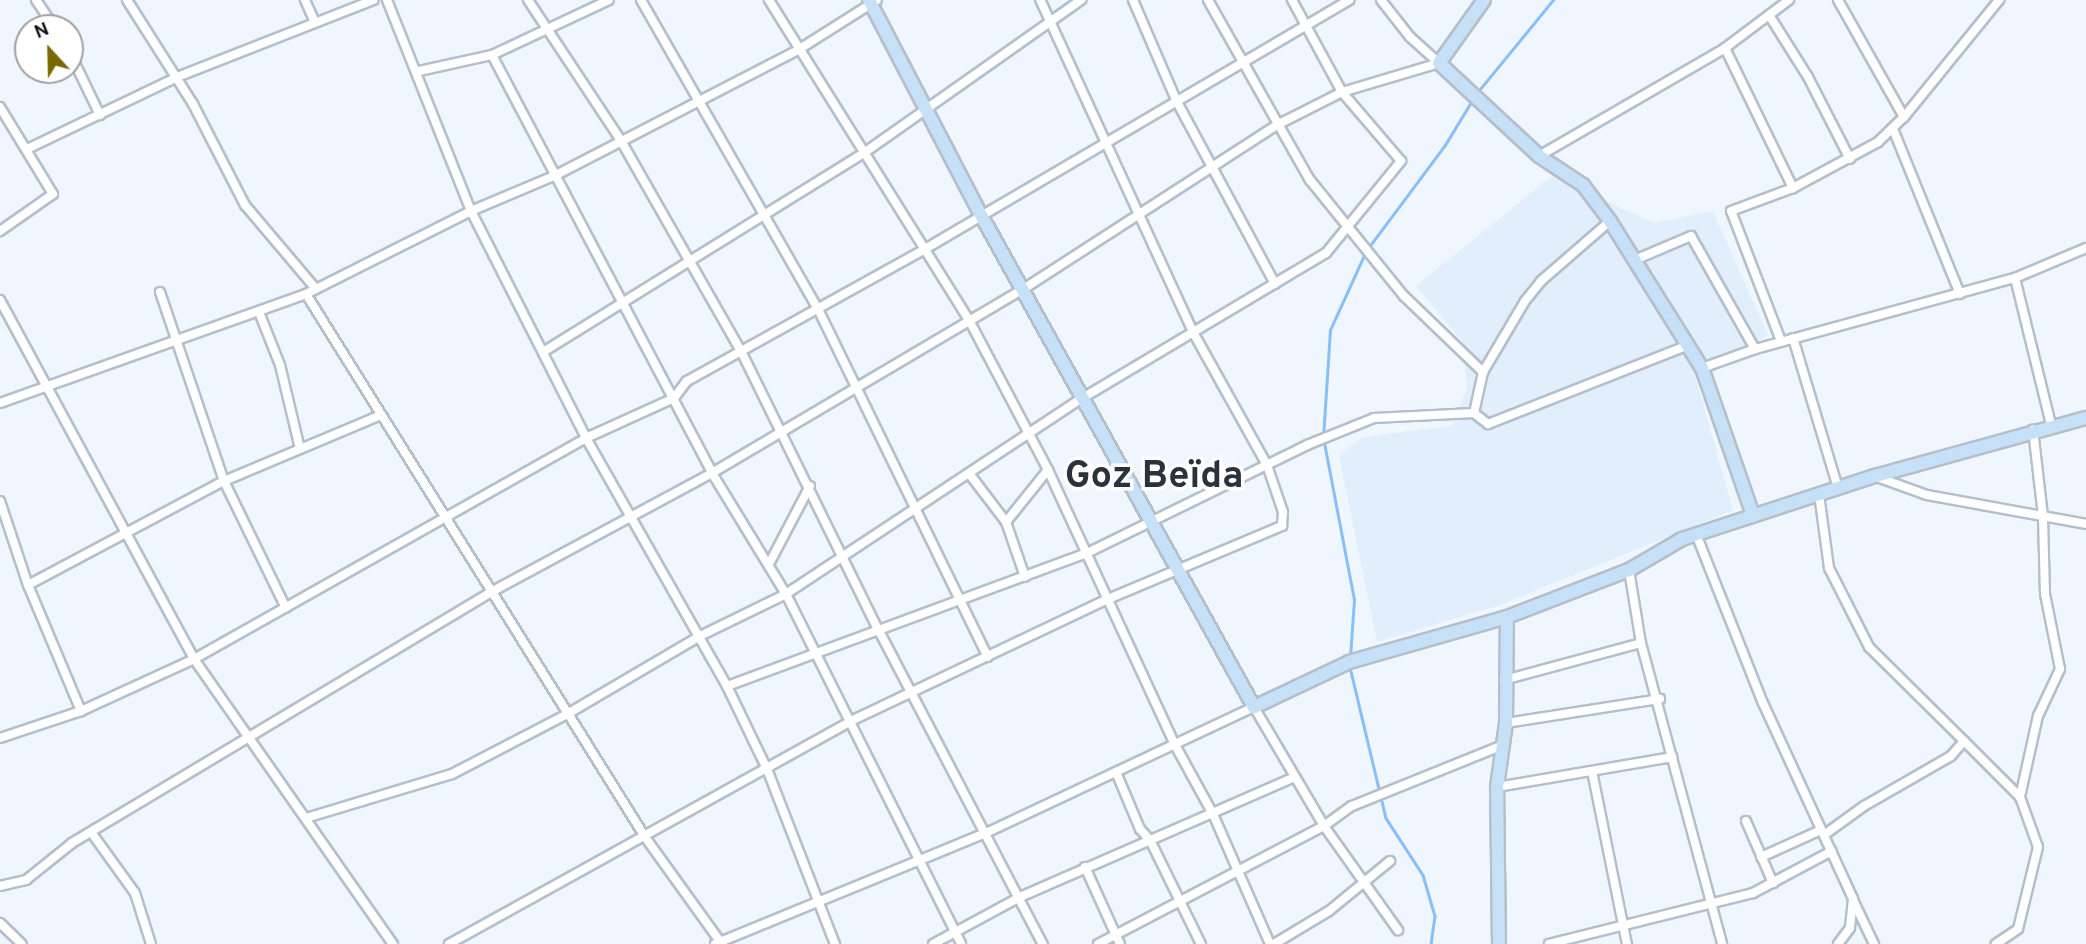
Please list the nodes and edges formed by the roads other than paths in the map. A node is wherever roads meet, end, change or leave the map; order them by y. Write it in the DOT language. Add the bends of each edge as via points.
graph roads {
  1 [pos="127,0"];
  2 [pos="305,0"];
  3 [pos="373,0"];
  4 [pos="387,0"];
  5 [pos="528,0"];
  6 [pos="610,0"];
  7 [pos="641,0"];
  8 [pos="769,0"];
  9 [pos="1040,0"];
  10 [pos="1081,0"];
  11 [pos="1133,0"];
  12 [pos="1208,0"];
  13 [pos="1292,0"];
  14 [pos="1349,0"];
  15 [pos="1381,0"];
  16 [pos="1484,0"];
  17 [pos="1789,0"];
  18 [pos="1838,0"];
  19 [pos="1999,0"];
  20 [pos="872,1"];
  21 [pos="1769,15"];
  22 [pos="1049,20"];
  23 [pos="315,22"];
  24 [pos="1306,26"];
  25 [pos="549,30"];
  26 [pos="1725,48"];
  27 [pos="798,50"];
  28 [pos="492,55"];
  29 [pos="1243,62"];
  30 [pos="1439,63"];
  31 [pos="419,71"];
  32 [pos="177,77"];
  33 [pos="84,82"];
  34 [pos="1342,92"];
  35 [pos="697,100"];
  36 [pos="1176,100"];
  37 [pos="0,107"];
  38 [pos="926,109"];
  39 [pos="100,115"];
  40 [pos="1904,117"];
  41 [pos="1277,125"];
  42 [pos="1893,129"];
  43 [pos="620,139"];
  44 [pos="1104,140"];
  45 [pos="27,149"];
  46 [pos="864,153"];
  47 [pos="1539,156"];
  48 [pos="1850,159"];
  49 [pos="1211,164"];
  50 [pos="554,176"];
  51 [pos="1793,188"];
  52 [pos="471,211"];
  53 [pos="1138,211"];
  54 [pos="765,215"];
  55 [pos="981,215"];
  56 [pos="1611,221"];
  57 [pos="1346,227"];
  58 [pos="0,231"];
  59 [pos="2086,248"];
  60 [pos="925,249"];
  61 [pos="689,259"];
  62 [pos="1637,259"];
  63 [pos="2015,278"];
  64 [pos="1275,285"];
  65 [pos="316,289"];
  66 [pos="1022,290"];
  67 [pos="160,292"];
  68 [pos="306,294"];
  69 [pos="1959,294"];
  70 [pos="0,300"];
  71 [pos="623,304"];
  72 [pos="818,309"];
  73 [pos="259,313"];
  74 [pos="969,320"];
  75 [pos="1193,332"];
  76 [pos="1793,338"];
  77 [pos="179,339"];
  78 [pos="1782,341"];
  79 [pos="1686,346"];
  80 [pos="1755,349"];
  81 [pos="741,351"];
  82 [pos="543,352"];
  83 [pos="1702,368"];
  84 [pos="1483,372"];
  85 [pos="46,384"];
  86 [pos="857,384"];
  87 [pos="674,398"];
  88 [pos="1081,399"];
  89 [pos="0,403"];
  90 [pos="1474,413"];
  91 [pos="381,415"];
  92 [pos="2086,418"];
  93 [pos="2051,425"];
  94 [pos="781,428"];
  95 [pos="2033,430"];
  96 [pos="1028,434"];
  97 [pos="586,438"];
  98 [pos="300,449"];
  99 [pos="1267,465"];
  100 [pos="1048,470"];
  101 [pos="712,473"];
  102 [pos="971,476"];
  103 [pos="1875,476"];
  104 [pos="224,481"];
  105 [pos="810,486"];
  106 [pos="1838,488"];
  107 [pos="1819,494"];
  108 [pos="0,501"];
  109 [pos="918,508"];
  110 [pos="632,514"];
  111 [pos="1753,515"];
  112 [pos="2043,516"];
  113 [pos="447,518"];
  114 [pos="1006,522"];
  115 [pos="1153,524"];
  116 [pos="2086,524"];
  117 [pos="126,532"];
  118 [pos="1696,534"];
  119 [pos="1087,553"];
  120 [pos="843,556"];
  121 [pos="769,564"];
  122 [pos="1179,568"];
  123 [pos="1629,570"];
  124 [pos="1025,577"];
  125 [pos="28,585"];
  126 [pos="493,591"];
  127 [pos="786,594"];
  128 [pos="1108,599"];
  129 [pos="963,600"];
  130 [pos="286,608"];
  131 [pos="1507,617"];
  132 [pos="878,629"];
  133 [pos="700,636"];
  134 [pos="1641,643"];
  135 [pos="815,652"];
  136 [pos="988,657"];
  137 [pos="194,659"];
  138 [pos="1504,680"];
  139 [pos="727,685"];
  140 [pos="912,691"];
  141 [pos="1660,699"];
  142 [pos="1254,708"];
  143 [pos="81,711"];
  144 [pos="569,713"];
  145 [pos="851,721"];
  146 [pos="1506,723"];
  147 [pos="0,737"];
  148 [pos="251,739"];
  149 [pos="1964,741"];
  150 [pos="1175,745"];
  151 [pos="1503,745"];
  152 [pos="1672,757"];
  153 [pos="766,769"];
  154 [pos="1592,771"];
  155 [pos="1116,772"];
  156 [pos="1292,778"];
  157 [pos="1497,787"];
  158 [pos="2020,797"];
  159 [pos="1213,814"];
  160 [pos="306,818"];
  161 [pos="1746,821"];
  162 [pos="1324,826"];
  163 [pos="91,832"];
  164 [pos="988,832"];
  165 [pos="1823,832"];
  166 [pos="645,837"];
  167 [pos="1150,840"];
  168 [pos="1832,851"];
  169 [pos="1760,857"];
  170 [pos="919,860"];
  171 [pos="1390,862"];
  172 [pos="1085,867"];
  173 [pos="1238,873"];
  174 [pos="1773,883"];
  175 [pos="0,886"];
  176 [pos="1364,886"];
  177 [pos="1020,897"];
  178 [pos="819,898"];
  179 [pos="1853,899"];
  180 [pos="1180,903"];
  181 [pos="1713,906"];
  182 [pos="0,923"];
  183 [pos="1623,927"];
  184 [pos="1398,930"];
  185 [pos="955,931"];
  186 [pos="1118,940"];
  187 [pos="1845,940"];
  188 [pos="719,943"];
  189 [pos="22,944"];
  190 [pos="151,944"];
  191 [pos="393,944"];
  192 [pos="449,944"];
  193 [pos="835,944"];
  194 [pos="933,944"];
  195 [pos="961,944"];
  196 [pos="1043,944"];
  197 [pos="1098,944"];
  198 [pos="1201,944"];
  199 [pos="1272,944"];
  200 [pos="1499,944"];
  201 [pos="1549,944"];
  202 [pos="1627,944"];
  203 [pos="1722,944"];
  204 [pos="1838,944"];
  205 [pos="1874,944"];
  206 [pos="1996,944"];
  1 -- 32 [label="street"];
  2 -- 23 [label="street"];
  3 -- 23 [label="street"];
  4 -- 31 [label="street"];
  5 -- 25 [label="street"];
  6 -- 25 [label="street"];
  7 -- 35 [label="street"];
  8 -- 27 [label="street"];
  9 -- 22 [label="street"];
  10 -- 22 [label="street"];
  11 -- 36 [label="street"];
  12 -- 29 [label="street"];
  13 -- 24 [label="street"];
  14 -- 24 [label="street"];
  15 -- 30 [label="street" via="1410,37"];
  16 -- 30 [label="main road"];
  17 -- 21 [label="street"];
  18 -- 40 [label="street"];
  19 -- 40 [label="street"];
  20 -- 27 [label="street"];
  20 -- 38 [label="main road"];
  21 -- 26 [label="street"];
  21 -- 48 [label="street" via="1808,77"];
  22 -- 38 [label="street"];
  22 -- 44 [label="street"];
  23 -- 32 [label="street"];
  24 -- 29 [label="street"];
  24 -- 34 [label="street"];
  25 -- 28 [label="street"];
  25 -- 43 [label="street"];
  26 -- 47 [label="street"];
  26 -- 51 [label="street"];
  27 -- 35 [label="street"];
  27 -- 46 [label="street"];
  28 -- 31 [label="street"];
  28 -- 50 [label="street"];
  29 -- 36 [label="street"];
  29 -- 41 [label="street"];
  30 -- 34 [label="street"];
  30 -- 47 [label="main road"];
  31 -- 52 [label="street"];
  32 -- 39 [label="street"];
  32 -- 65 [label="street" via="246,205"];
  33 -- 39 [label="street"];
  34 -- 41 [label="street"];
  34 -- 57 [label="street" via="1401,165"];
  35 -- 43 [label="street"];
  35 -- 54 [label="street"];
  36 -- 44 [label="street"];
  36 -- 49 [label="street"];
  37 -- 45 [label="street"];
  38 -- 46 [label="street"];
  38 -- 55 [label="main road"];
  39 -- 45 [label="street"];
  40 -- 42 [label="street"];
  41 -- 49 [label="street"];
  41 -- 57 [label="street"];
  42 -- 48 [label="street"];
  42 -- 69 [label="street"];
  43 -- 50 [label="street"];
  43 -- 61 [label="street"];
  44 -- 53 [label="street"];
  44 -- 55 [label="street"];
  45 -- 58 [label="street" via="53,198"];
  46 -- 54 [label="street"];
  46 -- 60 [label="street"];
  47 -- 56 [label="main road" via="1583,185"];
  48 -- 51 [label="street"];
  49 -- 53 [label="street"];
  49 -- 64 [label="street"];
  50 -- 52 [label="street"];
  50 -- 71 [label="street"];
  51 -- 78 [label="street" via="1731,211"];
  52 -- 65 [label="street"];
  52 -- 82 [label="street"];
  53 -- 66 [label="street"];
  53 -- 75 [label="street"];
  54 -- 61 [label="street"];
  54 -- 72 [label="street"];
  55 -- 60 [label="street"];
  55 -- 66 [label="main road"];
  56 -- 62 [label="main road"];
  56 -- 84 [label="street" via="1541,281"];
  57 -- 64 [label="street" via="1326,253"];
  57 -- 84 [label="street" via="1404,296"];
  59 -- 63 [label="street"];
  60 -- 72 [label="street"];
  60 -- 74 [label="street"];
  61 -- 71 [label="street"];
  61 -- 81 [label="street"];
  62 -- 79 [label="main road"];
  62 -- 80 [label="street" via="1691,236"];
  63 -- 69 [label="street"];
  63 -- 93 [label="street"];
  64 -- 75 [label="street"];
  65 -- 68 [label="street"];
  66 -- 74 [label="street"];
  66 -- 88 [label="main road"];
  67 -- 77 [label="street"];
  68 -- 73 [label="street"];
  68 -- 91 [label="street"];
  69 -- 76 [label="street"];
  70 -- 85 [label="street"];
  71 -- 82 [label="street"];
  71 -- 87 [label="street"];
  72 -- 81 [label="street"];
  72 -- 86 [label="street"];
  73 -- 77 [label="street"];
  73 -- 98 [label="street" via="280,365"];
  74 -- 86 [label="street"];
  74 -- 96 [label="street"];
  75 -- 88 [label="street"];
  75 -- 99 [label="street"];
  76 -- 78 [label="street"];
  76 -- 106 [label="street"];
  77 -- 85 [label="street"];
  77 -- 104 [label="street"];
  78 -- 80 [label="street"];
  79 -- 83 [label="main road"];
  79 -- 90 [label="street" via="1488,424"];
  80 -- 83 [label="street"];
  81 -- 87 [label="street" via="687,381"];
  81 -- 94 [label="street"];
  82 -- 97 [label="street"];
  83 -- 111 [label="main road"];
  84 -- 90 [label="street"];
  85 -- 89 [label="street"];
  85 -- 117 [label="street"];
  86 -- 94 [label="street"];
  86 -- 109 [label="street"];
  87 -- 97 [label="street"];
  87 -- 101 [label="street"];
  88 -- 96 [label="street"];
  88 -- 115 [label="main road"];
  90 -- 99 [label="street" via="1374,418"];
  91 -- 98 [label="street"];
  91 -- 113 [label="street"];
  92 -- 93 [label="main road"];
  93 -- 95 [label="main road"];
  94 -- 101 [label="street"];
  94 -- 105 [label="street"];
  95 -- 103 [label="main road"];
  95 -- 112 [label="street"];
  96 -- 100 [label="street"];
  96 -- 102 [label="street"];
  97 -- 110 [label="street"];
  97 -- 113 [label="street"];
  98 -- 104 [label="street"];
  99 -- 115 [label="street"];
  99 -- 122 [label="street" via="1283,512 1282,526"];
  100 -- 114 [label="street"];
  100 -- 119 [label="street"];
  101 -- 110 [label="street"];
  101 -- 121 [label="street"];
  102 -- 109 [label="street"];
  102 -- 114 [label="street"];
  103 -- 106 [label="main road"];
  103 -- 112 [label="street" via="1927,495"];
  104 -- 117 [label="street"];
  104 -- 130 [label="street"];
  105 -- 120 [label="street"];
  105 -- 121 [label="street"];
  106 -- 107 [label="main road"];
  107 -- 111 [label="main road"];
  107 -- 149 [label="street" via="1829,568 1869,647"];
  108 -- 125 [label="street"];
  109 -- 120 [label="street"];
  109 -- 129 [label="street"];
  110 -- 126 [label="street"];
  110 -- 133 [label="street"];
  111 -- 118 [label="main road"];
  112 -- 116 [label="street"];
  112 -- 158 [label="street" via="2045,594 2060,669 2038,716"];
  113 -- 126 [label="street"];
  113 -- 130 [label="street"];
  114 -- 124 [label="street"];
  115 -- 119 [label="street"];
  115 -- 122 [label="main road"];
  117 -- 125 [label="street"];
  117 -- 137 [label="street"];
  118 -- 123 [label="main road"];
  118 -- 165 [label="street" via="1763,703"];
  119 -- 124 [label="street"];
  119 -- 128 [label="street"];
  120 -- 127 [label="street"];
  120 -- 132 [label="street"];
  121 -- 127 [label="street"];
  122 -- 128 [label="street"];
  122 -- 142 [label="main road"];
  123 -- 131 [label="main road"];
  123 -- 134 [label="street"];
  124 -- 129 [label="street"];
  125 -- 143 [label="street"];
  126 -- 144 [label="street"];
  126 -- 148 [label="street"];
  127 -- 133 [label="street"];
  127 -- 135 [label="street"];
  128 -- 136 [label="street"];
  128 -- 150 [label="street"];
  129 -- 132 [label="street"];
  129 -- 136 [label="street"];
  130 -- 137 [label="street"];
  131 -- 138 [label="main road"];
  131 -- 142 [label="main road" via="1349,662"];
  132 -- 135 [label="street"];
  132 -- 140 [label="street"];
  133 -- 139 [label="street"];
  133 -- 144 [label="street"];
  134 -- 138 [label="street"];
  134 -- 141 [label="street"];
  135 -- 139 [label="street"];
  135 -- 145 [label="street"];
  136 -- 140 [label="street"];
  137 -- 143 [label="street"];
  137 -- 148 [label="street"];
  138 -- 146 [label="main road"];
  139 -- 153 [label="street"];
  140 -- 145 [label="street"];
  140 -- 164 [label="street"];
  141 -- 146 [label="street"];
  141 -- 152 [label="street"];
  142 -- 150 [label="street"];
  142 -- 156 [label="street"];
  143 -- 147 [label="street"];
  144 -- 160 [label="street" via="452,774"];
  144 -- 166 [label="street"];
  145 -- 153 [label="street"];
  145 -- 170 [label="street"];
  146 -- 151 [label="main road"];
  148 -- 160 [label="street"];
  148 -- 163 [label="street"];
  149 -- 158 [label="street"];
  149 -- 165 [label="street" via="1951,756"];
  150 -- 155 [label="street"];
  150 -- 159 [label="street"];
  151 -- 157 [label="main road"];
  151 -- 162 [label="street" via="1387,789"];
  152 -- 154 [label="street"];
  152 -- 181 [label="street"];
  153 -- 166 [label="street"];
  153 -- 178 [label="street"];
  154 -- 157 [label="street"];
  154 -- 183 [label="street"];
  155 -- 164 [label="street"];
  155 -- 167 [label="street" via="1140,829"];
  156 -- 159 [label="street"];
  156 -- 162 [label="street"];
  157 -- 200 [label="main road"];
  158 -- 206 [label="street" via="2038,847 2018,929"];
  159 -- 167 [label="street"];
  159 -- 173 [label="street"];
  160 -- 191 [label="street"];
  161 -- 169 [label="street"];
  162 -- 173 [label="street"];
  162 -- 176 [label="street"];
  163 -- 175 [label="street" via="26,880"];
  163 -- 190 [label="street" via="135,893"];
  164 -- 170 [label="street"];
  164 -- 177 [label="street"];
  165 -- 168 [label="street"];
  165 -- 169 [label="street"];
  166 -- 188 [label="street"];
  166 -- 192 [label="street"];
  167 -- 172 [label="street"];
  167 -- 180 [label="street"];
  168 -- 174 [label="street"];
  168 -- 179 [label="street"];
  169 -- 174 [label="street"];
  170 -- 178 [label="street"];
  170 -- 185 [label="street"];
  171 -- 176 [label="street"];
  172 -- 177 [label="street"];
  172 -- 186 [label="street"];
  173 -- 180 [label="street"];
  173 -- 199 [label="street"];
  174 -- 181 [label="street"];
  176 -- 184 [label="street"];
  176 -- 199 [label="street"];
  177 -- 185 [label="street"];
  177 -- 196 [label="street"];
  178 -- 188 [label="street"];
  178 -- 193 [label="street"];
  179 -- 187 [label="street"];
  179 -- 205 [label="street"];
  180 -- 186 [label="street"];
  180 -- 198 [label="street"];
  181 -- 183 [label="street"];
  181 -- 203 [label="street"];
  182 -- 189 [label="street"];
  183 -- 201 [label="street"];
  183 -- 202 [label="street"];
  185 -- 194 [label="street"];
  185 -- 195 [label="street"];
  186 -- 197 [label="street"];
  187 -- 204 [label="street"];
}
